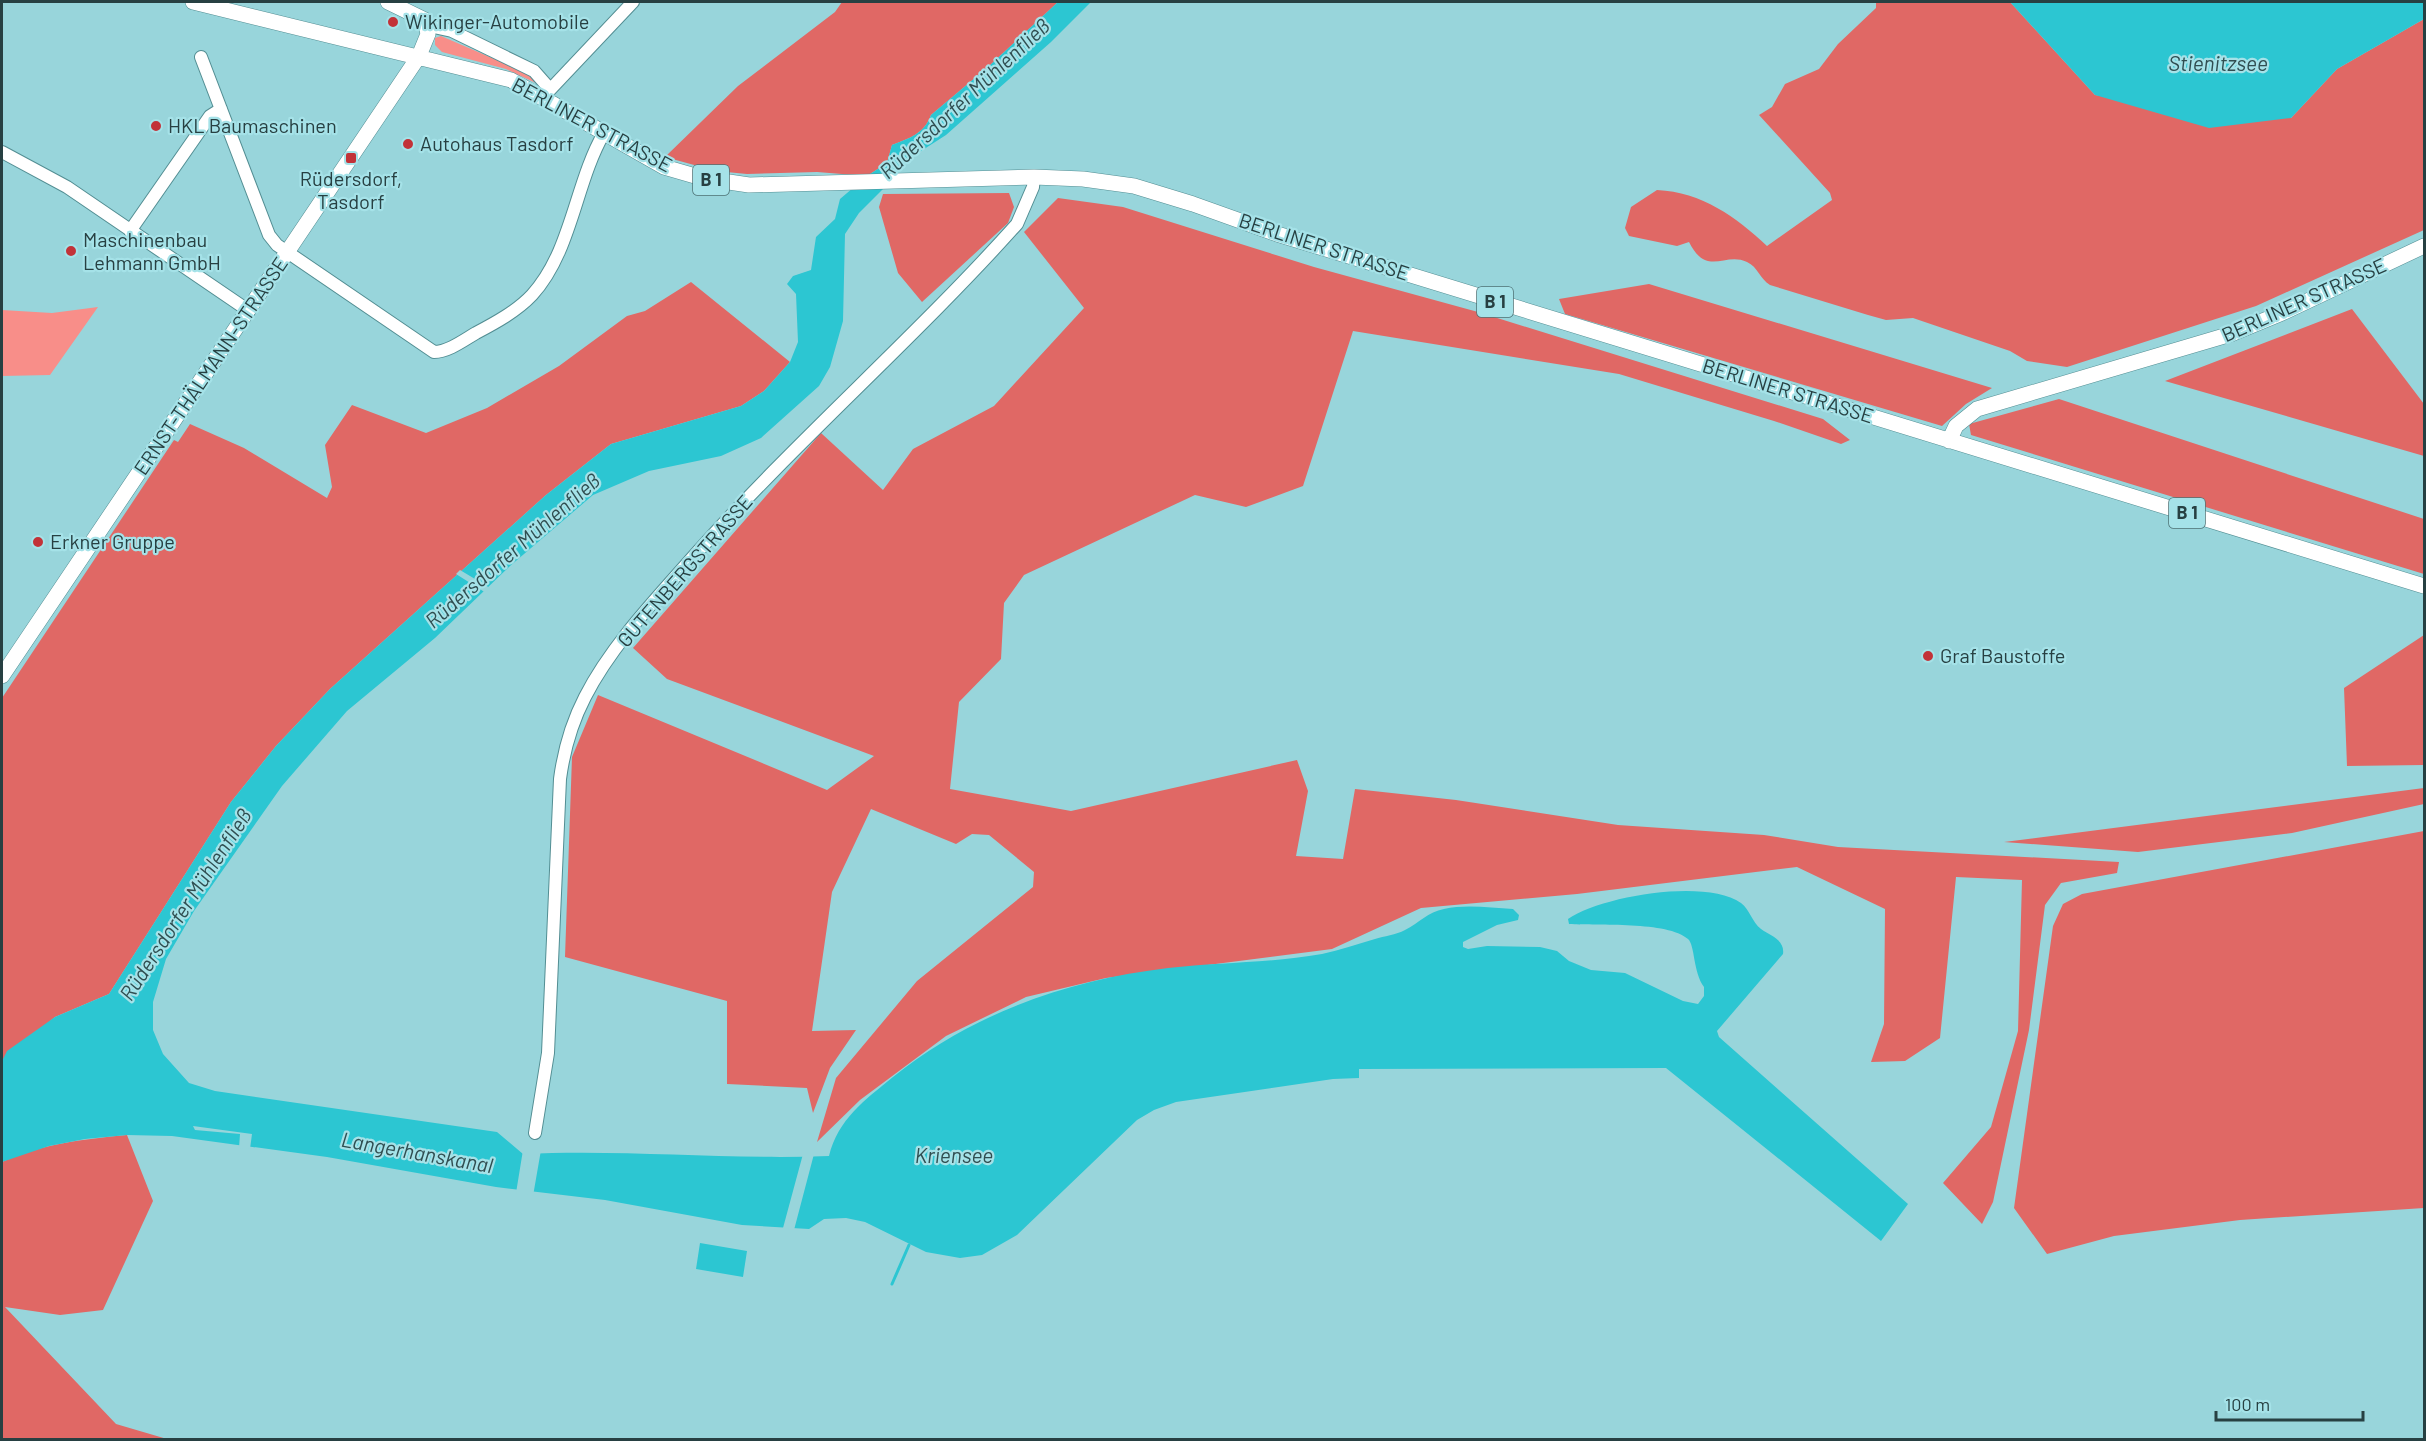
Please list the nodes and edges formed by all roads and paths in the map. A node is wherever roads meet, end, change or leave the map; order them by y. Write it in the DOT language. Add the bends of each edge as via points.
graph roads {
  1 [pos="193,2"];
  2 [pos="388,2"];
  3 [pos="633,2"];
  4 [pos="429,26"];
  5 [pos="419,56"];
  6 [pos="201,57"];
  7 [pos="546,93"];
  8 [pos="221,109"];
  9 [pos="604,133"];
  10 [pos="2,152"];
  11 [pos="1034,177"];
  12 [pos="130,231"];
  13 [pos="2424,246"];
  14 [pos="288,252"];
  15 [pos="249,311"];
  16 [pos="1949,441"];
  17 [pos="2424,586"];
  18 [pos="2,676"];
  19 [pos="535,1133"];
  1 -- 5 [label="main road, BERLINER STRASSE / B 1"];
  2 -- 4 [label="main road" via="415,14"];
  3 -- 7 [label="street"];
  4 -- 5 [label="main road, ERNST-THÄLMANN-STRASSE"];
  4 -- 7 [label="street" via="452,31 534,71"];
  5 -- 7 [label="main road, BERLINER STRASSE / B 1"];
  5 -- 14 [label="main road, ERNST-THÄLMANN-STRASSE"];
  6 -- 8 [label="street"];
  7 -- 9 [label="main road, BERLINER STRASSE / B 1"];
  8 -- 12 [label="street" via="210,116"];
  8 -- 14 [label="street" via="269,235"];
  9 -- 11 [label="main road, BERLINER STRASSE / B 1" via="664,167 749,185"];
  9 -- 14 [label="street" via="583,176 556,255 537,289 523,304 439,352"];
  10 -- 12 [label="street" via="53,178"];
  11 -- 16 [label="main road, BERLINER STRASSE / B 1" via="1083,178 1134,186 1277,234"];
  11 -- 19 [label="street, GUTENBERGSTRASSE" via="1017,224 708,540 658,596 585,696 569,731 562,767 548,1053"];
  12 -- 15 [label="street"];
  13 -- 16 [label="main road, BERLINER STRASSE" via="2230,334 1977,409 1956,426"];
  14 -- 15 [label="main road, ERNST-THÄLMANN-STRASSE"];
  15 -- 18 [label="main road, ERNST-THÄLMANN-STRASSE"];
  16 -- 17 [label="main road, B 1"];
}
